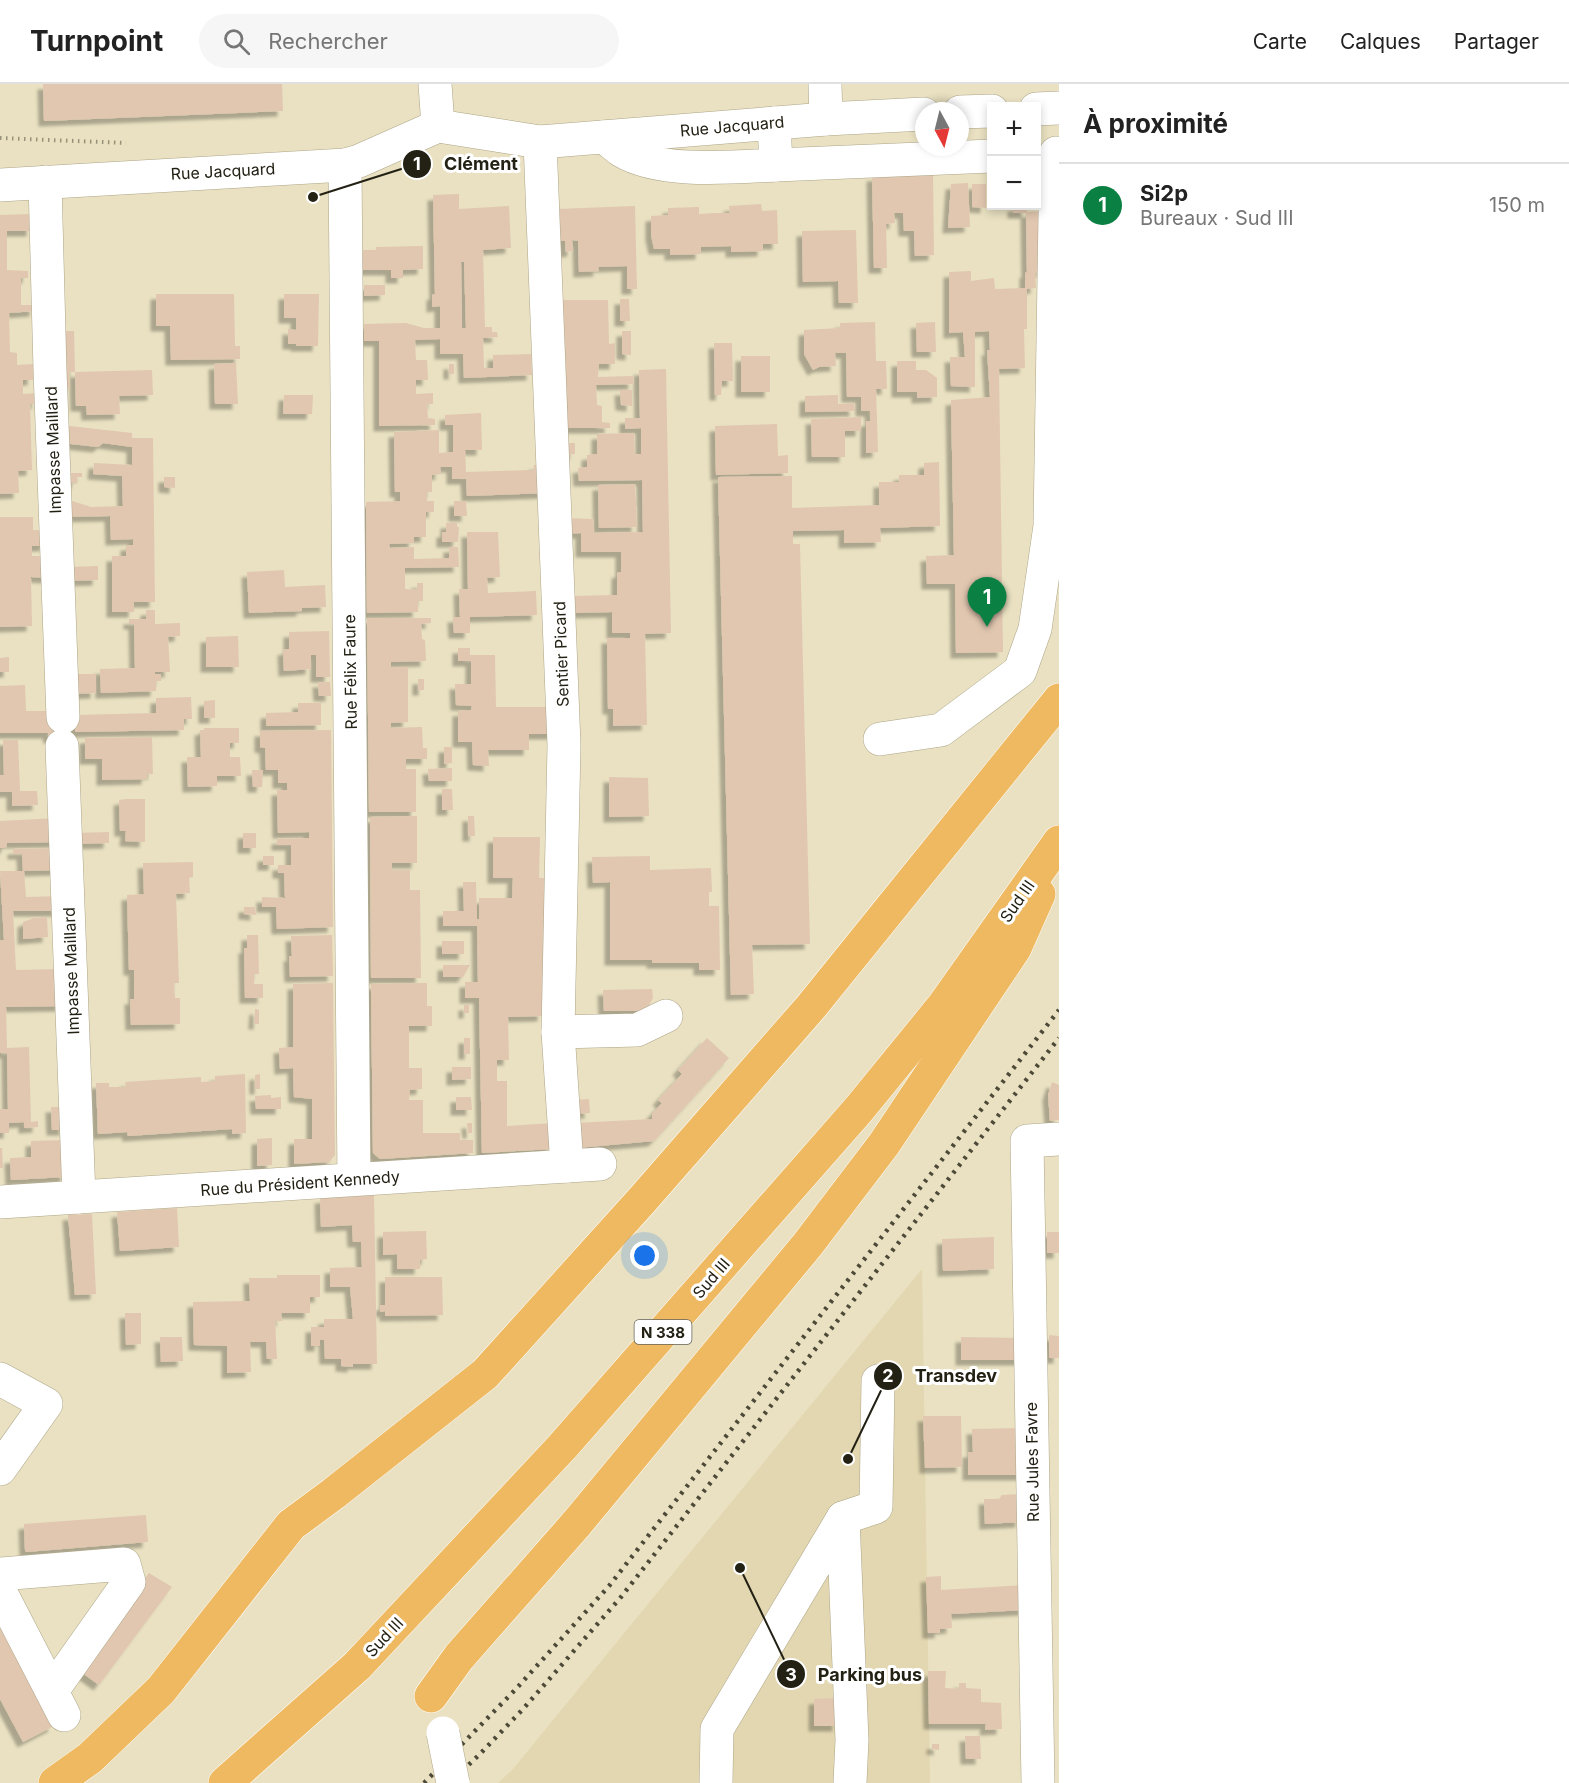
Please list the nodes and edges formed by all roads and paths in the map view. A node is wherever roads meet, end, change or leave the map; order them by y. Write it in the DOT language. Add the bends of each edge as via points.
graph roads {
  1 [pos="435,84"];
  2 [pos="825,84"];
  3 [pos="1059,108"];
  4 [pos="1041,109"];
  5 [pos="987,111"];
  6 [pos="969,112"];
  7 [pos="915,114"];
  8 [pos="826,119"];
  9 [pos="774,123"];
  10 [pos="438,126"];
  11 [pos="604,137"];
  12 [pos="540,142"];
  13 [pos="1050,154"];
  14 [pos="987,156"];
  15 [pos="345,165"];
  16 [pos="776,165"];
  17 [pos="45,182"];
  18 [pos="0,184"];
  19 [pos="1058,701"];
  20 [pos="880,739"];
  21 [pos="1059,842"];
  22 [pos="1059,849"];
  23 [pos="666,1016"];
  24 [pos="558,1032"];
  25 [pos="1059,1139"];
  26 [pos="600,1164"];
  27 [pos="567,1166"];
  28 [pos="354,1179"];
  29 [pos="79,1197"];
  30 [pos="0,1202"];
  31 [pos="0,1379"];
  32 [pos="879,1381"];
  33 [pos="0,1469"];
  34 [pos="843,1518"];
  35 [pos="0,1574"];
  36 [pos="0,1591"];
  37 [pos="431,1696"];
  38 [pos="55,1783"];
  39 [pos="225,1783"];
  40 [pos="453,1783"];
  41 [pos="717,1783"];
  42 [pos="850,1783"];
  43 [pos="1038,1783"];
  1 -- 10 [label="street"];
  2 -- 8 [label="street"];
  3 -- 4 [label="street"];
  5 -- 6 [label="street"];
  7 -- 8 [label="street, Rue Jacquard"];
  8 -- 9 [label="street, Rue Jacquard"];
  9 -- 11 [label="street, Rue Jacquard"];
  9 -- 16 [label="street"];
  10 -- 12 [label="street, Rue Jacquard"];
  10 -- 15 [label="street, Rue Jacquard"];
  11 -- 12 [label="street, Rue Jacquard"];
  11 -- 16 [label="street" via="623,152 656,163 707,167"];
  12 -- 24 [label="street, Sentier Picard" via="564,745"];
  13 -- 20 [label="street" via="1050,526 1035,630 1020,671 941,730"];
  14 -- 16 [label="street"];
  15 -- 17 [label="street, Rue Jacquard"];
  15 -- 28 [label="street, Rue Félix Faure"];
  17 -- 18 [label="street, Rue Jacquard"];
  17 -- 29 [label="street, Impasse Maillard"];
  19 -- 38 [label="highway" via="810,1008 485,1374 291,1524 161,1690 90,1758"];
  21 -- 39 [label="highway, Sud III / N 338" via="943,1006 859,1109 562,1447 357,1666"];
  22 -- 37 [label="highway" via="1016,948 884,1144 801,1253 577,1523 459,1657"];
  23 -- 24 [label="street" via="637,1030"];
  24 -- 27 [label="street, Sentier Picard"];
  25 -- 43 [label="street, Rue Jules Favre" via="1027,1141"];
  26 -- 27 [label="street, Rue du Président Kennedy"];
  27 -- 28 [label="street, Rue du Président Kennedy"];
  28 -- 29 [label="street, Rue du Président Kennedy"];
  29 -- 30 [label="street, Rue du Président Kennedy"];
  31 -- 33 [label="street" via="46,1404"];
  32 -- 34 [label="street" via="876,1507"];
  34 -- 41 [label="street" via="717,1729"];
  34 -- 42 [label="street" via="852,1740"];
  35 -- 36 [label="street" via="124,1564 129,1582 58,1703"];
  37 -- 40 [label="street, bridge"];
}
